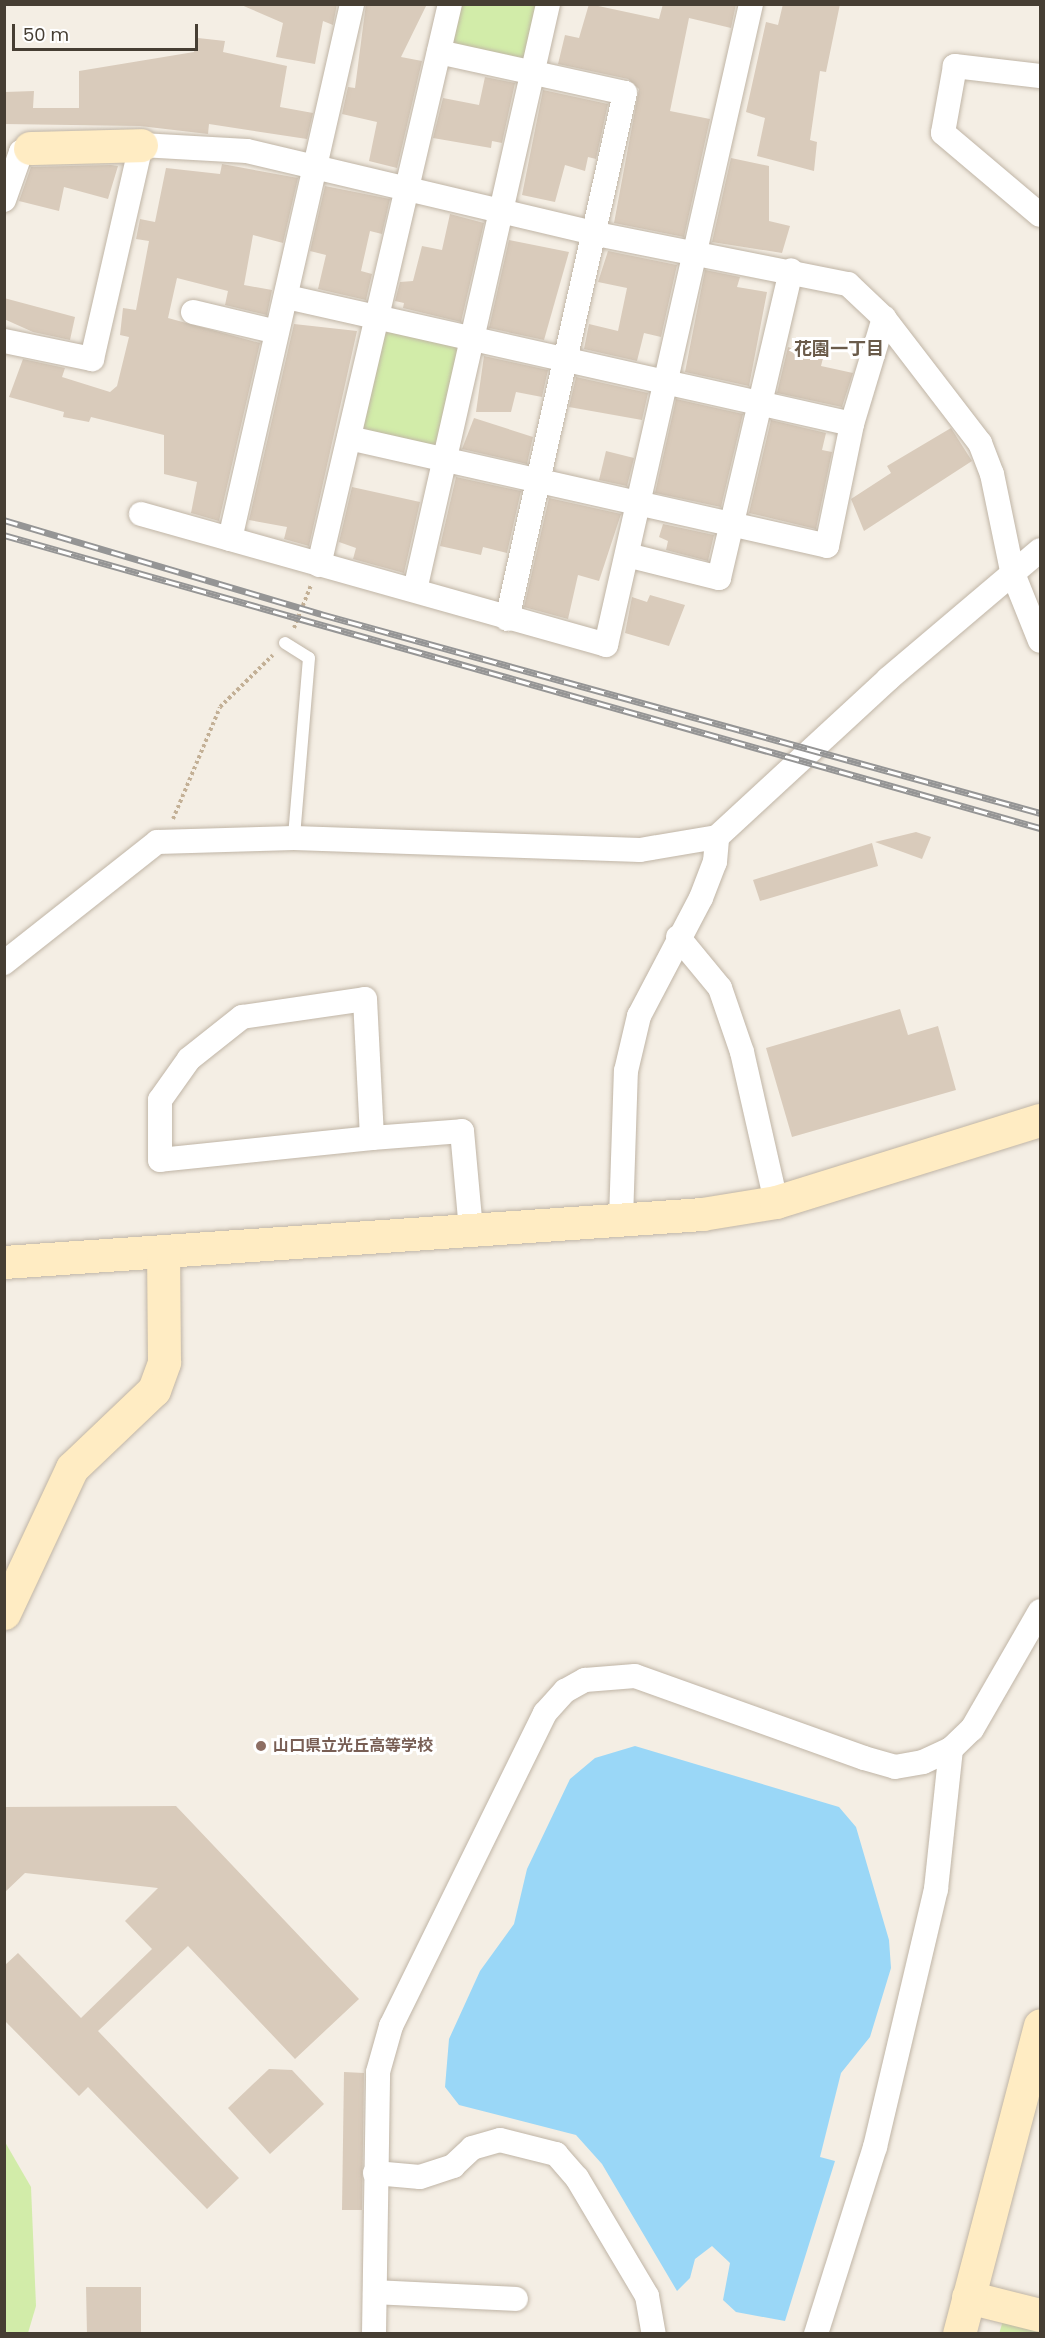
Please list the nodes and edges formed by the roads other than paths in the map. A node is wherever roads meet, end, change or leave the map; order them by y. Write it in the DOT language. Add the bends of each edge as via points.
graph roads {
  1 [pos="352,4"];
  2 [pos="450,4"];
  3 [pos="548,4"];
  4 [pos="751,4"];
  5 [pos="439,52"];
  6 [pos="532,75"];
  7 [pos="1041,76"];
  8 [pos="141,145"];
  9 [pos="30,148"];
  10 [pos="314,169"];
  11 [pos="405,189"];
  12 [pos="4,200"];
  13 [pos="500,211"];
  14 [pos="1041,215"];
  15 [pos="597,234"];
  16 [pos="696,255"];
  17 [pos="790,270"];
  18 [pos="287,297"];
  19 [pos="193,312"];
  20 [pos="377,316"];
  21 [pos="884,318"];
  22 [pos="278,332"];
  23 [pos="472,339"];
  24 [pos="4,341"];
  25 [pos="567,360"];
  26 [pos="666,380"];
  27 [pos="762,401"];
  28 [pos="852,424"];
  29 [pos="349,438"];
  30 [pos="445,460"];
  31 [pos="538,480"];
  32 [pos="638,502"];
  33 [pos="141,514"];
  34 [pos="735,523"];
  35 [pos="230,539"];
  36 [pos="1041,550"];
  37 [pos="627,555"];
  38 [pos="319,565"];
  39 [pos="1012,571"];
  40 [pos="415,590"];
  41 [pos="507,619"];
  42 [pos="1041,640"];
  43 [pos="285,643"];
  44 [pos="717,837"];
  45 [pos="294,838"];
  46 [pos="678,936"];
  47 [pos="4,963"];
  48 [pos="1041,1120"];
  49 [pos="372,1138"];
  50 [pos="776,1202"];
  51 [pos="621,1219"];
  52 [pos="471,1229"];
  53 [pos="163,1255"];
  54 [pos="4,1262"];
  55 [pos="1041,1611"];
  56 [pos="4,1613"];
  57 [pos="951,1749"];
  58 [pos="1041,2025"];
  59 [pos="375,2173"];
  60 [pos="375,2292"];
  61 [pos="968,2297"];
  62 [pos="516,2299"];
  63 [pos="1041,2315"];
  64 [pos="374,2334"];
  65 [pos="654,2334"];
  66 [pos="816,2334"];
  67 [pos="959,2334"];
  1 -- 10 [label="street"];
  2 -- 5 [label="street"];
  3 -- 6 [label="street"];
  4 -- 16 [label="street"];
  5 -- 6 [label="street"];
  5 -- 11 [label="street"];
  6 -- 13 [label="street"];
  6 -- 15 [label="street" via="625,93"];
  7 -- 14 [label="street" via="956,66 943,133"];
  8 -- 9 [label="street"];
  8 -- 10 [label="street" via="247,151"];
  8 -- 24 [label="street" via="92,359"];
  9 -- 12 [label="street" via="21,152"];
  10 -- 11 [label="street"];
  10 -- 18 [label="street"];
  11 -- 13 [label="street"];
  11 -- 20 [label="street"];
  13 -- 15 [label="street"];
  13 -- 23 [label="street"];
  15 -- 16 [label="street"];
  15 -- 25 [label="street"];
  16 -- 17 [label="street"];
  16 -- 26 [label="street"];
  17 -- 21 [label="street" via="848,284"];
  17 -- 27 [label="street"];
  18 -- 20 [label="street"];
  18 -- 22 [label="street"];
  19 -- 22 [label="street"];
  20 -- 23 [label="street"];
  20 -- 29 [label="street"];
  21 -- 28 [label="street"];
  21 -- 39 [label="street" via="980,443 992,474"];
  22 -- 35 [label="street"];
  23 -- 25 [label="street"];
  23 -- 30 [label="street"];
  25 -- 26 [label="street"];
  25 -- 31 [label="street"];
  26 -- 27 [label="street"];
  26 -- 32 [label="street"];
  27 -- 28 [label="street"];
  27 -- 34 [label="street"];
  28 -- 34 [label="street" via="827,546"];
  29 -- 30 [label="street"];
  29 -- 38 [label="street"];
  30 -- 31 [label="street"];
  30 -- 40 [label="street"];
  31 -- 32 [label="street"];
  31 -- 41 [label="street"];
  32 -- 34 [label="street"];
  32 -- 37 [label="street"];
  33 -- 35 [label="street"];
  34 -- 37 [label="street" via="719,578"];
  35 -- 38 [label="street"];
  36 -- 39 [label="street"];
  37 -- 41 [label="street" via="606,645"];
  38 -- 40 [label="street"];
  39 -- 42 [label="street"];
  39 -- 44 [label="street"];
  40 -- 41 [label="street"];
  43 -- 45 [label="lane" via="309,658"];
  44 -- 45 [label="street" via="640,850"];
  44 -- 46 [label="street" via="708,880"];
  45 -- 47 [label="street" via="157,842"];
  46 -- 50 [label="street" via="720,988 742,1052"];
  46 -- 51 [label="street" via="639,1016 626,1071"];
  48 -- 50 [label="street"];
  49 -- 49 [label="street" via="160,1160 160,1100 189,1059 242,1017 365,999"];
  49 -- 52 [label="street" via="462,1131"];
  50 -- 51 [label="street"];
  51 -- 52 [label="street"];
  52 -- 53 [label="street"];
  53 -- 54 [label="street"];
  53 -- 56 [label="street" via="164,1362 154,1390 72,1468"];
  55 -- 57 [label="street" via="972,1729"];
  57 -- 59 [label="street" via="923,1762 895,1767 635,1676 585,1680 565,1691 545,1713 391,2026 378,2072"];
  57 -- 66 [label="street" via="936,1889 875,2147"];
  58 -- 61 [label="street"];
  59 -- 60 [label="street"];
  59 -- 65 [label="street" via="420,2177 453,2166 472,2148 500,2140 556,2154 578,2178 648,2296"];
  60 -- 62 [label="street"];
  60 -- 64 [label="street"];
  61 -- 63 [label="street"];
  61 -- 67 [label="street"];
}
